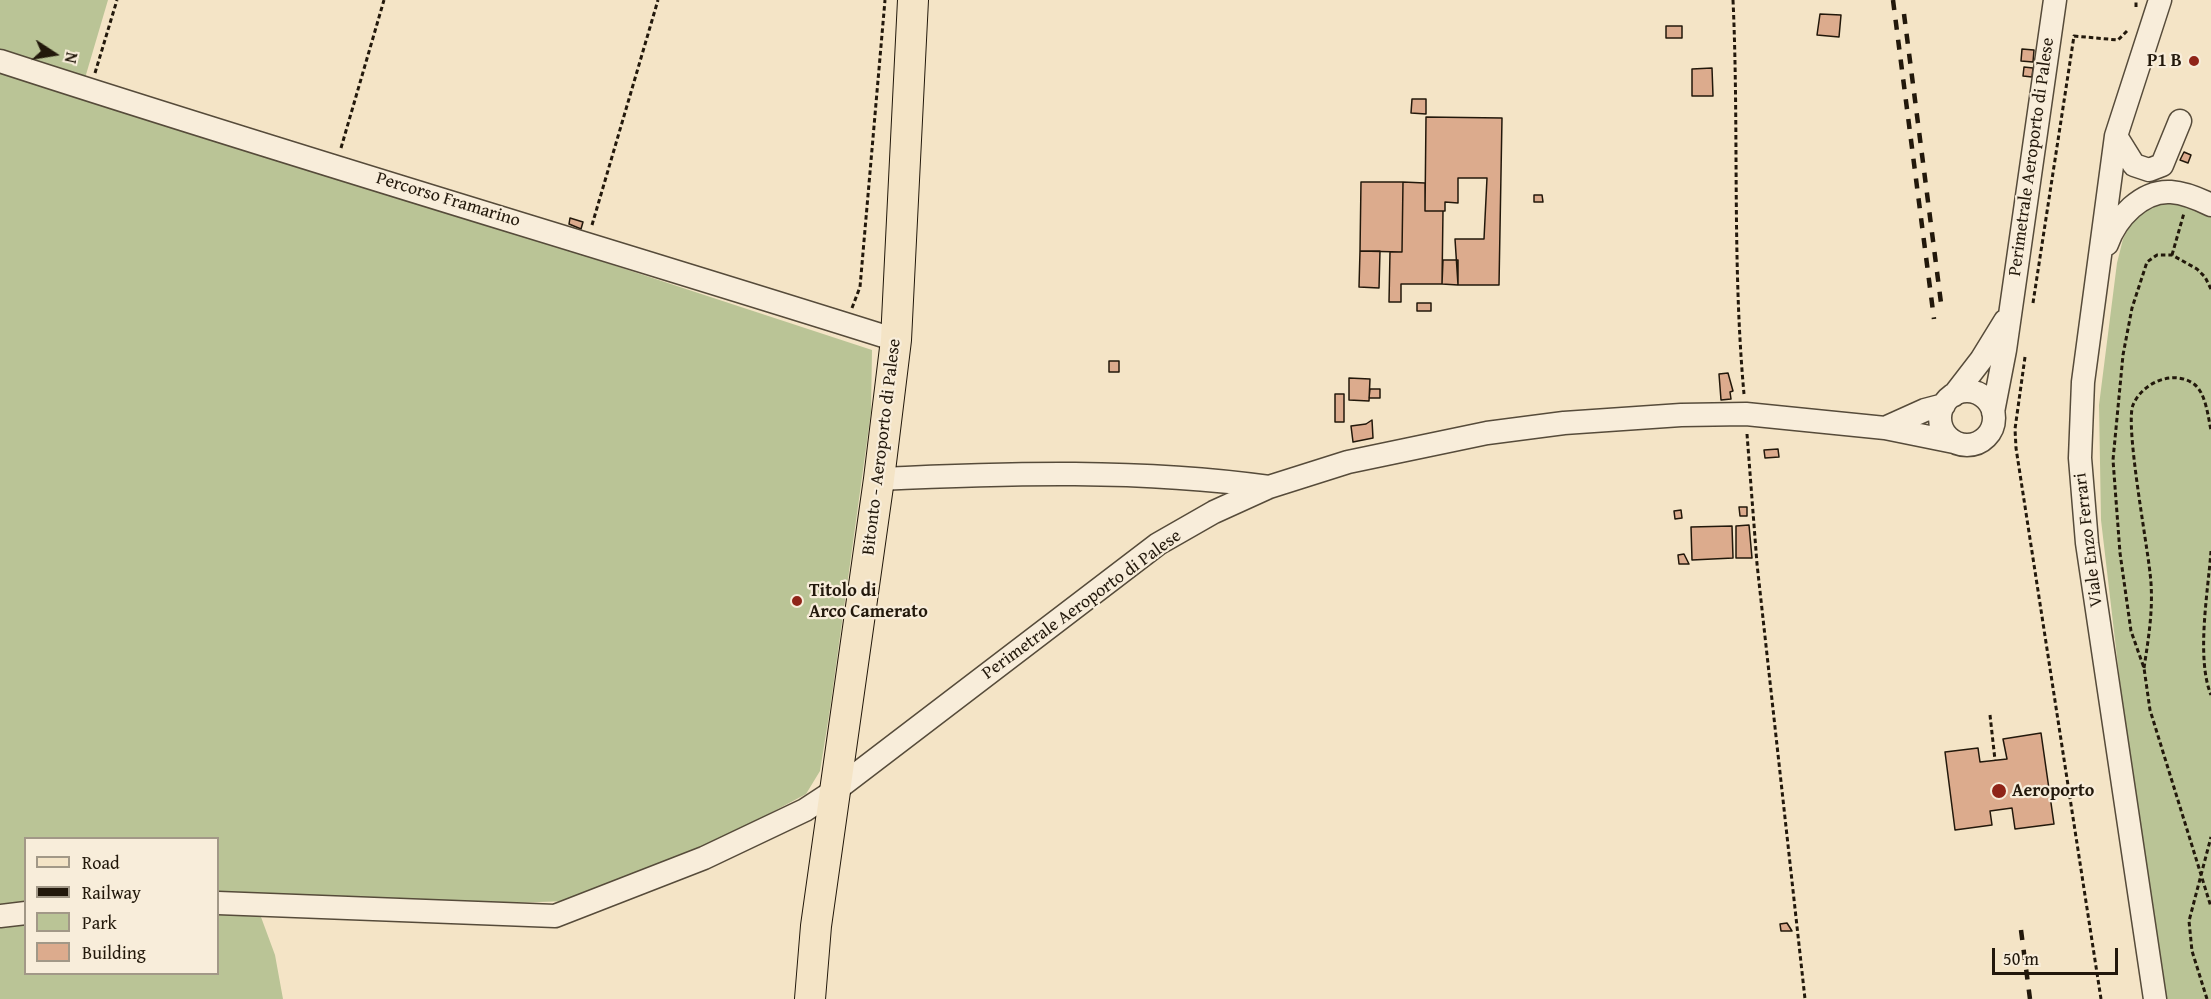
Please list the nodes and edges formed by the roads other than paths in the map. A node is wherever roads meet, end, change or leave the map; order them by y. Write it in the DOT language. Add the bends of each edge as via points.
graph roads {
  1 [pos="913,0"];
  2 [pos="2055,0"];
  3 [pos="2160,0"];
  4 [pos="2170,0"];
  5 [pos="0,61"];
  6 [pos="2133,82"];
  7 [pos="2180,121"];
  8 [pos="2116,136"];
  9 [pos="2211,205"];
  10 [pos="2096,274"];
  11 [pos="2008,314"];
  12 [pos="896,340"];
  13 [pos="1949,400"];
  14 [pos="1993,412"];
  15 [pos="1886,428"];
  16 [pos="1954,442"];
  17 [pos="879,479"];
  18 [pos="1269,487"];
  19 [pos="837,789"];
  20 [pos="219,903"];
  21 [pos="24,913"];
  22 [pos="0,916"];
  23 [pos="810,999"];
  24 [pos="2156,999"];
  1 -- 12 [label="main road, Bitonto - Aeroporto di Palese"];
  2 -- 11 [label="street, Perimetrale Aeroporto di Palese"];
  3 -- 6 [label="street"];
  4 -- 6 [label="street"];
  5 -- 12 [label="street, Percorso Framarino"];
  6 -- 8 [label="street, Viale Enzo Ferrari"];
  7 -- 8 [label="street" via="2162,165 2149,170 2134,165"];
  8 -- 10 [label="street, Viale Enzo Ferrari"];
  9 -- 10 [label="street" via="2172,192 2148,197 2120,216"];
  10 -- 24 [label="street, Viale Enzo Ferrari" via="2083,382 2080,458 2087,543"];
  11 -- 13 [label="street, Perimetrale Aeroporto di Palese" via="1990,347"];
  11 -- 14 [label="street, Perimetrale Aeroporto di Palese"];
  12 -- 17 [label="main road, Bitonto - Aeroporto di Palese"];
  13 -- 14 [label="street" via="1969,391 1977,393"];
  13 -- 15 [label="street"];
  13 -- 16 [label="street" via="1940,422"];
  14 -- 16 [label="street" via="1992,428 1983,440 1969,445"];
  15 -- 16 [label="street, Perimetrale Aeroporto di Palese"];
  15 -- 18 [label="street, Perimetrale Aeroporto di Palese" via="1746,414 1564,423 1487,433 1348,462"];
  17 -- 18 [label="street" via="998,474 1172,478"];
  17 -- 19 [label="main road, Bitonto - Aeroporto di Palese"];
  18 -- 19 [label="street, Perimetrale Aeroporto di Palese" via="1158,544"];
  19 -- 20 [label="street, Perimetrale Aeroporto di Palese" via="806,810 704,858 555,916"];
  19 -- 23 [label="main road, Bitonto - Aeroporto di Palese" via="816,926"];
  21 -- 22 [label="street"];
}
